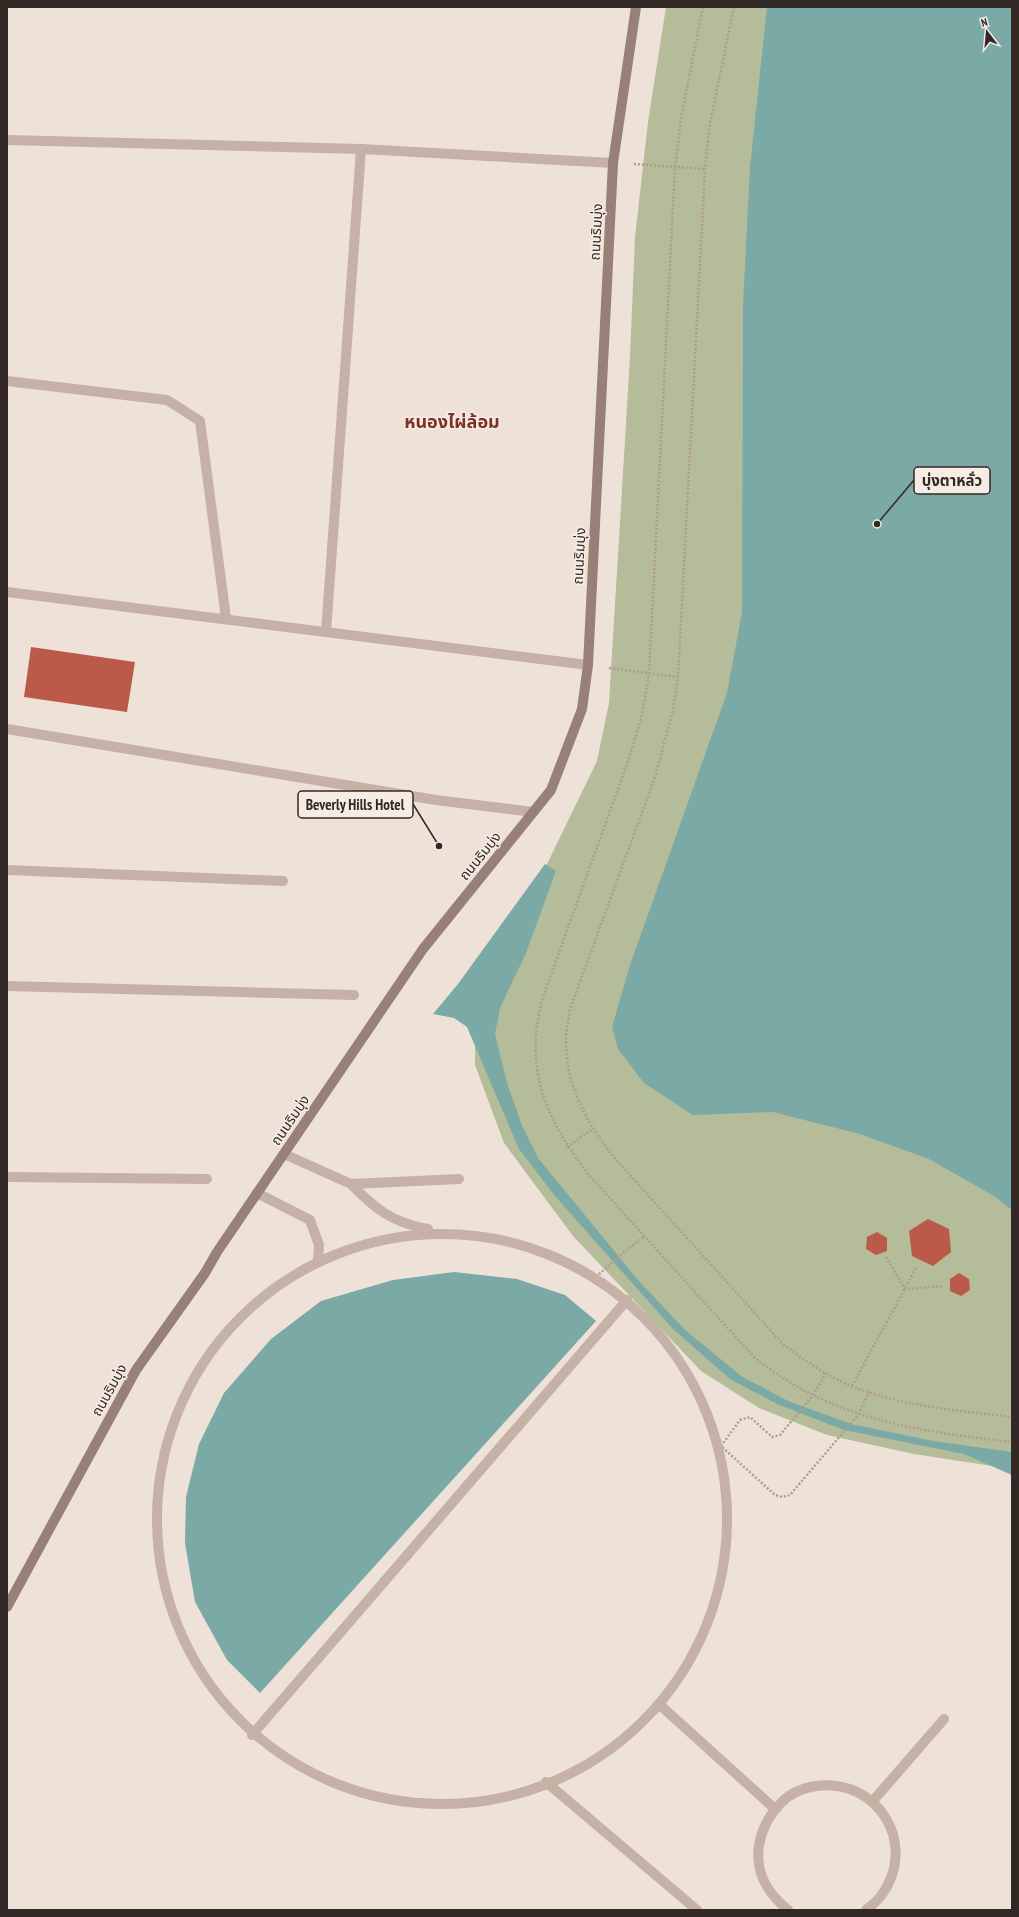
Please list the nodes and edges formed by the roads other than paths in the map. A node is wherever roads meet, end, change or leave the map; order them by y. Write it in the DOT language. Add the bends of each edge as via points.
graph roads {
  1 [pos="636,7"];
  2 [pos="7,140"];
  3 [pos="361,149"];
  4 [pos="614,163"];
  5 [pos="7,382"];
  6 [pos="7,592"];
  7 [pos="226,618"];
  8 [pos="326,632"];
  9 [pos="588,666"];
  10 [pos="7,728"];
  11 [pos="533,812"];
  12 [pos="7,870"];
  13 [pos="283,881"];
  14 [pos="7,986"];
  15 [pos="354,995"];
  16 [pos="284,1154"];
  17 [pos="7,1177"];
  18 [pos="207,1179"];
  19 [pos="460,1179"];
  20 [pos="351,1184"];
  21 [pos="257,1193"];
  22 [pos="485,1239"];
  23 [pos="318,1262"];
  24 [pos="627,1300"];
  25 [pos="7,1607"];
  26 [pos="660,1705"];
  27 [pos="944,1719"];
  28 [pos="252,1735"];
  29 [pos="546,1782"];
  30 [pos="872,1802"];
  31 [pos="775,1809"];
  32 [pos="781,1908"];
  33 [pos="696,1910"];
  34 [pos="866,1910"];
  1 -- 4 [label="main road, ถนนริมบุ่ง"];
  2 -- 3 [label="street"];
  3 -- 4 [label="street"];
  3 -- 8 [label="street"];
  4 -- 9 [label="main road, ถนนริมบุ่ง"];
  5 -- 7 [label="street" via="167,400 200,421"];
  6 -- 7 [label="street"];
  7 -- 8 [label="street"];
  8 -- 9 [label="street"];
  9 -- 11 [label="main road, ถนนริมบุ่ง" via="582,709 551,790"];
  10 -- 11 [label="street" via="436,800"];
  11 -- 16 [label="main road, ถนนริมบุ่ง" via="424,949"];
  12 -- 13 [label="street"];
  14 -- 15 [label="street"];
  16 -- 20 [label="street"];
  16 -- 21 [label="main road, ถนนริมบุ่ง"];
  17 -- 18 [label="street"];
  19 -- 20 [label="street"];
  20 -- 22 [label="street" via="369,1203 392,1218 414,1227"];
  21 -- 23 [label="street" via="310,1220 319,1245"];
  21 -- 25 [label="main road, ถนนริมบุ่ง" via="205,1273 136,1370"];
  22 -- 23 [label="street" via="417,1234 327,1257"];
  22 -- 24 [label="street" via="510,1241 596,1277"];
  23 -- 28 [label="street" via="248,1308 210,1349 170,1424 154,1508 163,1592 196,1670"];
  24 -- 26 [label="street" via="668,1341 700,1391 721,1446 729,1536 709,1625"];
  24 -- 28 [label="street"];
  26 -- 29 [label="street" via="593,1763"];
  26 -- 31 [label="street"];
  27 -- 30 [label="street"];
  28 -- 29 [label="street" via="329,1783 417,1805 508,1798"];
  29 -- 33 [label="street"];
  30 -- 31 [label="street" via="850,1788 828,1784 807,1788 787,1797"];
  30 -- 34 [label="street" via="884,1814 893,1834 896,1856 892,1877 881,1896"];
  31 -- 32 [label="street" via="761,1833 758,1857 763,1880"];
}
